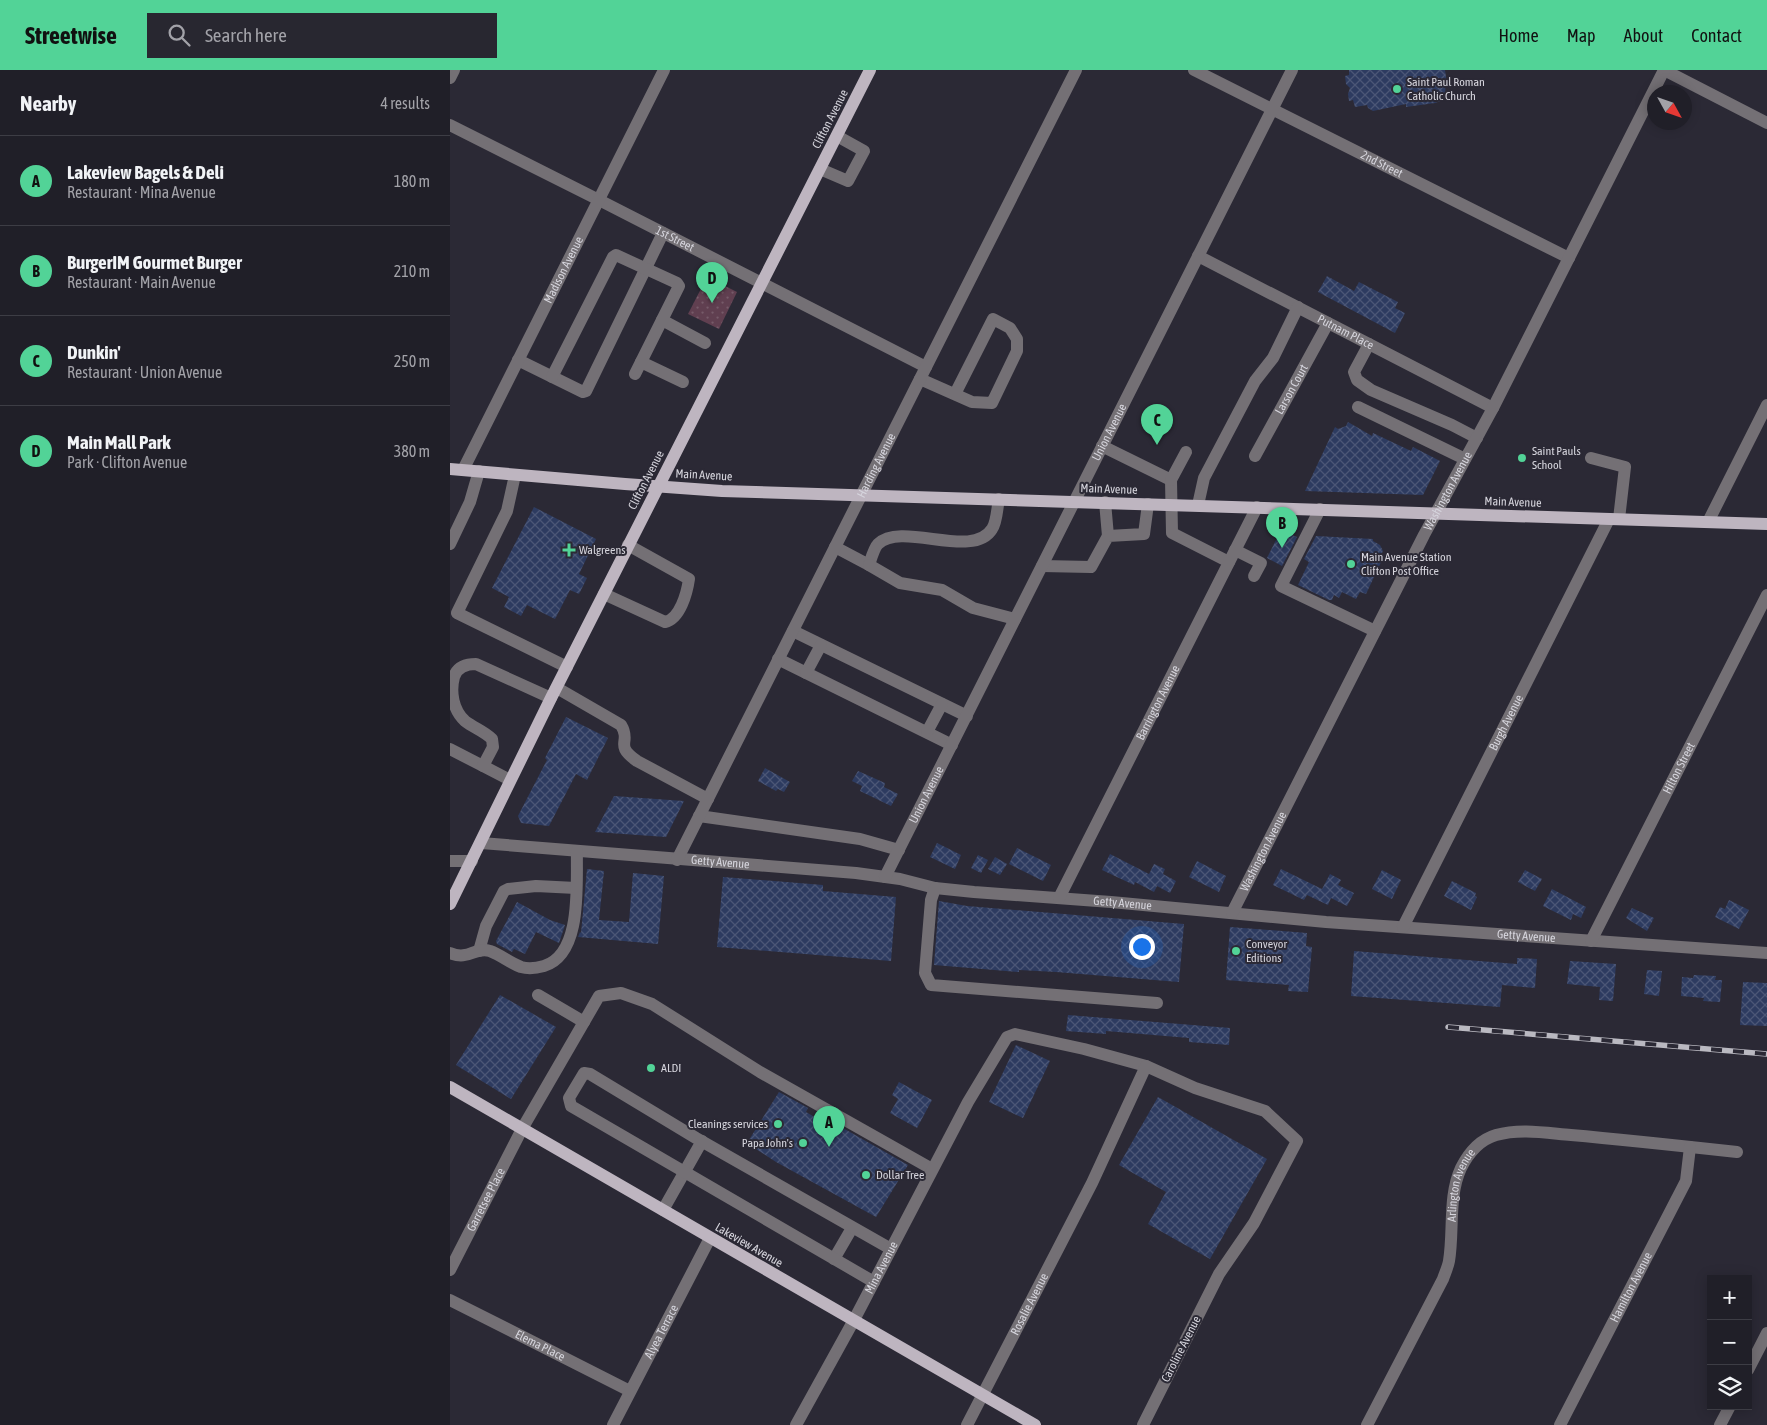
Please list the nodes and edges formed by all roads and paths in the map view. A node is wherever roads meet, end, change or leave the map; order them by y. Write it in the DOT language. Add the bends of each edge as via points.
graph roads {
  1 [pos="454,70"];
  2 [pos="664,70"];
  3 [pos="870,70"];
  4 [pos="1076,70"];
  5 [pos="1194,70"];
  6 [pos="1292,70"];
  7 [pos="1664,70"];
  8 [pos="450,78"];
  9 [pos="1272,109"];
  10 [pos="1767,122"];
  11 [pos="450,125"];
  12 [pos="837,136"];
  13 [pos="820,169"];
  14 [pos="599,200"];
  15 [pos="664,233"];
  16 [pos="1198,256"];
  17 [pos="1569,258"];
  18 [pos="646,268"];
  19 [pos="762,284"];
  20 [pos="1298,307"];
  21 [pos="662,320"];
  22 [pos="1328,323"];
  23 [pos="705,343"];
  24 [pos="1369,344"];
  25 [pos="518,360"];
  26 [pos="641,362"];
  27 [pos="923,373"];
  28 [pos="634,374"];
  29 [pos="552,377"];
  30 [pos="683,382"];
  31 [pos="955,394"];
  32 [pos="1767,405"];
  33 [pos="1358,407"];
  34 [pos="1493,408"];
  35 [pos="1477,438"];
  36 [pos="1102,446"];
  37 [pos="1186,452"];
  38 [pos="1255,456"];
  39 [pos="1591,458"];
  40 [pos="1466,459"];
  41 [pos="456,469"];
  42 [pos="479,471"];
  43 [pos="515,475"];
  44 [pos="1170,480"];
  45 [pos="658,486"];
  46 [pos="862,495"];
  47 [pos="998,499"];
  48 [pos="1075,502"];
  49 [pos="1105,502"];
  50 [pos="1148,504"];
  51 [pos="1171,504"];
  52 [pos="1198,505"];
  53 [pos="1257,507"];
  54 [pos="1320,509"];
  55 [pos="1436,513"];
  56 [pos="1614,519"];
  57 [pos="1708,522"];
  58 [pos="1767,524"];
  59 [pos="1108,536"];
  60 [pos="450,544"];
  61 [pos="628,545"];
  62 [pos="835,547"];
  63 [pos="1235,550"];
  64 [pos="1229,562"];
  65 [pos="869,565"];
  66 [pos="1042,566"];
  67 [pos="1254,576"];
  68 [pos="604,594"];
  69 [pos="1767,595"];
  70 [pos="453,614"];
  71 [pos="1015,619"];
  72 [pos="793,631"];
  73 [pos="1375,631"];
  74 [pos="821,645"];
  75 [pos="778,659"];
  76 [pos="567,667"];
  77 [pos="806,673"];
  78 [pos="452,678"];
  79 [pos="554,693"];
  80 [pos="942,704"];
  81 [pos="967,716"];
  82 [pos="927,732"];
  83 [pos="952,745"];
  84 [pos="450,749"];
  85 [pos="483,766"];
  86 [pos="510,780"];
  87 [pos="708,799"];
  88 [pos="699,816"];
  89 [pos="481,843"];
  90 [pos="899,850"];
  91 [pos="577,851"];
  92 [pos="677,860"];
  93 [pos="450,861"];
  94 [pos="472,861"];
  95 [pos="886,877"];
  96 [pos="576,888"];
  97 [pos="935,888"];
  98 [pos="1059,898"];
  99 [pos="450,904"];
  100 [pos="1232,913"];
  101 [pos="1403,927"];
  102 [pos="1591,941"];
  103 [pos="1765,949"];
  104 [pos="479,951"];
  105 [pos="450,953"];
  106 [pos="538,995"];
  107 [pos="1158,1003"];
  108 [pos="584,1022"];
  109 [pos="1146,1066"];
  110 [pos="450,1087"];
  111 [pos="522,1129"];
  112 [pos="702,1141"];
  113 [pos="1690,1147"];
  114 [pos="1737,1152"];
  115 [pos="932,1169"];
  116 [pos="684,1173"];
  117 [pos="663,1210"];
  118 [pos="852,1228"];
  119 [pos="710,1238"];
  120 [pos="891,1249"];
  121 [pos="834,1259"];
  122 [pos="450,1270"];
  123 [pos="874,1282"];
  124 [pos="450,1300"];
  125 [pos="854,1320"];
  126 [pos="1767,1333"];
  127 [pos="1751,1365"];
  128 [pos="630,1391"];
  129 [pos="982,1395"];
  130 [pos="1728,1410"];
  131 [pos="613,1425"];
  132 [pos="796,1425"];
  133 [pos="967,1425"];
  134 [pos="1035,1425"];
  135 [pos="1143,1425"];
  136 [pos="1367,1425"];
  137 [pos="1560,1425"];
  138 [pos="1720,1425"];
  1 -- 8 [label="street"];
  2 -- 14 [label="street, Madison Avenue"];
  3 -- 12 [label="main road, Clifton Avenue"];
  4 -- 27 [label="street, Harding Avenue"];
  5 -- 9 [label="street, 2nd Street"];
  6 -- 9 [label="street, Union Avenue"];
  7 -- 10 [label="street"];
  7 -- 17 [label="street, Washington Avenue"];
  9 -- 16 [label="street, Union Avenue"];
  9 -- 17 [label="street, 2nd Street"];
  11 -- 14 [label="street, 1st Street"];
  12 -- 13 [label="main road, Clifton Avenue"];
  12 -- 13 [label="street" via="864,151 848,181"];
  13 -- 19 [label="main road, Clifton Avenue"];
  14 -- 15 [label="street, 1st Street"];
  14 -- 25 [label="street, Madison Avenue"];
  15 -- 18 [label="street"];
  15 -- 19 [label="street, 1st Street"];
  16 -- 20 [label="street, Putnam Place"];
  16 -- 36 [label="street, Union Avenue"];
  17 -- 34 [label="street, Washington Avenue"];
  18 -- 21 [label="street" via="679,285"];
  18 -- 29 [label="street" via="618,255 613,257"];
  18 -- 29 [label="street" via="586,391"];
  19 -- 27 [label="street, 1st Street"];
  19 -- 45 [label="main road, Clifton Avenue"];
  20 -- 22 [label="street, Putnam Place"];
  20 -- 52 [label="street" via="1273,358 1255,381 1204,478"];
  21 -- 23 [label="street"];
  21 -- 26 [label="street"];
  22 -- 24 [label="street, Putnam Place"];
  22 -- 38 [label="street, Larson Court"];
  24 -- 34 [label="street, Putnam Place"];
  24 -- 35 [label="street" via="1354,372 1356,380 1371,390"];
  25 -- 29 [label="street"];
  25 -- 41 [label="street, Madison Avenue"];
  26 -- 28 [label="street"];
  26 -- 30 [label="street"];
  27 -- 31 [label="street, 1st Street"];
  27 -- 46 [label="street, Harding Avenue"];
  31 -- 31 [label="street, 1st Street" via="972,402 992,403 1017,351 1017,338 1010,328 993,319"];
  32 -- 57 [label="street"];
  33 -- 40 [label="street"];
  34 -- 35 [label="street, Washington Avenue"];
  35 -- 40 [label="street, Washington Avenue"];
  36 -- 44 [label="street"];
  36 -- 48 [label="street, Union Avenue"];
  37 -- 44 [label="street"];
  39 -- 56 [label="street" via="1625,467"];
  40 -- 55 [label="street, Washington Avenue"];
  41 -- 42 [label="main road, Main Avenue"];
  42 -- 43 [label="main road, Main Avenue"];
  42 -- 60 [label="street" via="470,502"];
  43 -- 45 [label="main road, Main Avenue"];
  43 -- 70 [label="street" via="507,511"];
  44 -- 51 [label="street"];
  45 -- 46 [label="main road, Main Avenue"];
  45 -- 61 [label="main road, Clifton Avenue"];
  46 -- 47 [label="main road, Main Avenue"];
  46 -- 62 [label="street, Harding Avenue"];
  47 -- 48 [label="main road, Main Avenue"];
  47 -- 65 [label="street" via="993,528 984,537 969,542 891,536 877,544"];
  48 -- 49 [label="main road, Main Avenue"];
  48 -- 66 [label="street, Union Avenue"];
  49 -- 50 [label="main road, Main Avenue"];
  49 -- 59 [label="street"];
  50 -- 51 [label="main road, Main Avenue"];
  50 -- 59 [label="street" via="1144,534"];
  51 -- 52 [label="main road, Main Avenue"];
  51 -- 64 [label="street" via="1172,533"];
  52 -- 53 [label="main road, Main Avenue"];
  53 -- 54 [label="main road, Main Avenue"];
  53 -- 63 [label="street, Barrington Avenue"];
  54 -- 55 [label="main road, Main Avenue"];
  54 -- 73 [label="street" via="1281,586"];
  55 -- 56 [label="main road, Main Avenue"];
  55 -- 73 [label="street, Washington Avenue"];
  56 -- 57 [label="main road, Main Avenue"];
  56 -- 101 [label="street, Burgh Avenue"];
  57 -- 58 [label="main road, Main Avenue"];
  59 -- 66 [label="street" via="1091,567"];
  61 -- 68 [label="main road, Clifton Avenue"];
  61 -- 68 [label="street" via="689,579 675,617 665,622"];
  62 -- 65 [label="street"];
  62 -- 72 [label="street, Harding Avenue"];
  63 -- 64 [label="street, Barrington Avenue"];
  63 -- 67 [label="street" via="1260,563"];
  64 -- 98 [label="street, Barrington Avenue"];
  65 -- 71 [label="street" via="900,583 942,590 973,608"];
  66 -- 71 [label="street, Union Avenue"];
  68 -- 76 [label="main road, Clifton Avenue"];
  69 -- 102 [label="street, Hilton Street"];
  70 -- 76 [label="street"];
  71 -- 81 [label="street, Union Avenue"];
  72 -- 74 [label="street"];
  72 -- 75 [label="street, Harding Avenue"];
  73 -- 100 [label="street, Washington Avenue"];
  74 -- 77 [label="street"];
  74 -- 80 [label="street"];
  75 -- 77 [label="street"];
  75 -- 87 [label="street, Harding Avenue"];
  76 -- 79 [label="main road, Clifton Avenue"];
  77 -- 82 [label="street"];
  78 -- 79 [label="street" via="466,664 476,664"];
  78 -- 85 [label="street" via="456,708 465,720 492,739 493,746"];
  79 -- 86 [label="main road, Clifton Avenue"];
  79 -- 87 [label="street" via="621,725 625,732 623,746 626,754"];
  80 -- 81 [label="street"];
  80 -- 82 [label="street"];
  81 -- 83 [label="street, Union Avenue"];
  82 -- 83 [label="street"];
  83 -- 90 [label="street, Union Avenue"];
  84 -- 85 [label="street"];
  85 -- 86 [label="street"];
  86 -- 89 [label="main road, Clifton Avenue"];
  87 -- 88 [label="street, Harding Avenue"];
  88 -- 90 [label="street" via="860,839"];
  88 -- 92 [label="street, Harding Avenue"];
  89 -- 91 [label="street, Getty Avenue"];
  89 -- 94 [label="main road, Clifton Avenue"];
  90 -- 95 [label="street, Union Avenue"];
  91 -- 92 [label="street, Getty Avenue"];
  91 -- 96 [label="street"];
  92 -- 95 [label="street, Getty Avenue"];
  93 -- 94 [label="street"];
  94 -- 99 [label="main road, Clifton Avenue"];
  95 -- 97 [label="street, Getty Avenue"];
  96 -- 104 [label="street" via="536,886 508,889 486,926"];
  96 -- 104 [label="street" via="576,914 570,937 551,964 538,968 522,967 491,951"];
  97 -- 98 [label="street, Getty Avenue"];
  97 -- 107 [label="street" via="931,900 925,973 931,985"];
  98 -- 100 [label="street, Getty Avenue"];
  100 -- 101 [label="street, Getty Avenue"];
  101 -- 102 [label="street, Getty Avenue"];
  102 -- 103 [label="street, Getty Avenue"];
  104 -- 105 [label="street" via="460,957"];
  106 -- 108 [label="street"];
  108 -- 111 [label="street, Garretsee Place"];
  108 -- 115 [label="street, Garretsee Place" via="598,996 621,992 652,1004 760,1072"];
  109 -- 115 [label="street, Mina Avenue" via="1015,1034 1007,1037"];
  109 -- 129 [label="street, Rosalie Avenue" via="1092,1183"];
  109 -- 135 [label="street, Caroline Avenue" via="1195,1088 1265,1111 1297,1141 1254,1223 1219,1274"];
  110 -- 111 [label="main road, Lakeview Avenue"];
  111 -- 117 [label="main road, Lakeview Avenue"];
  111 -- 122 [label="street, Garretsee Place"];
  112 -- 116 [label="street"];
  112 -- 116 [label="street" via="590,1074 584,1073 569,1098 571,1106"];
  112 -- 118 [label="street"];
  113 -- 114 [label="street, Arlington Avenue"];
  113 -- 136 [label="street, Arlington Avenue" via="1530,1132 1495,1135 1479,1142 1468,1155 1456,1184 1449,1263 1443,1279"];
  113 -- 137 [label="street, Hamilton Avenue" via="1686,1181"];
  115 -- 120 [label="street, Mina Avenue"];
  116 -- 117 [label="street"];
  116 -- 121 [label="street"];
  117 -- 119 [label="main road, Lakeview Avenue"];
  118 -- 120 [label="street"];
  118 -- 121 [label="street"];
  119 -- 125 [label="main road, Lakeview Avenue"];
  119 -- 128 [label="street, Alyea Terrace"];
  120 -- 123 [label="street, Mina Avenue"];
  121 -- 123 [label="street"];
  123 -- 125 [label="street, Mina Avenue"];
  124 -- 128 [label="street, Elema Place"];
  125 -- 129 [label="main road, Lakeview Avenue"];
  125 -- 132 [label="street, Mina Avenue"];
  126 -- 127 [label="street"];
  128 -- 131 [label="street, Alyea Terrace"];
  129 -- 133 [label="street, Rosalie Avenue"];
  129 -- 134 [label="main road, Lakeview Avenue"];
  130 -- 138 [label="street"];
}
